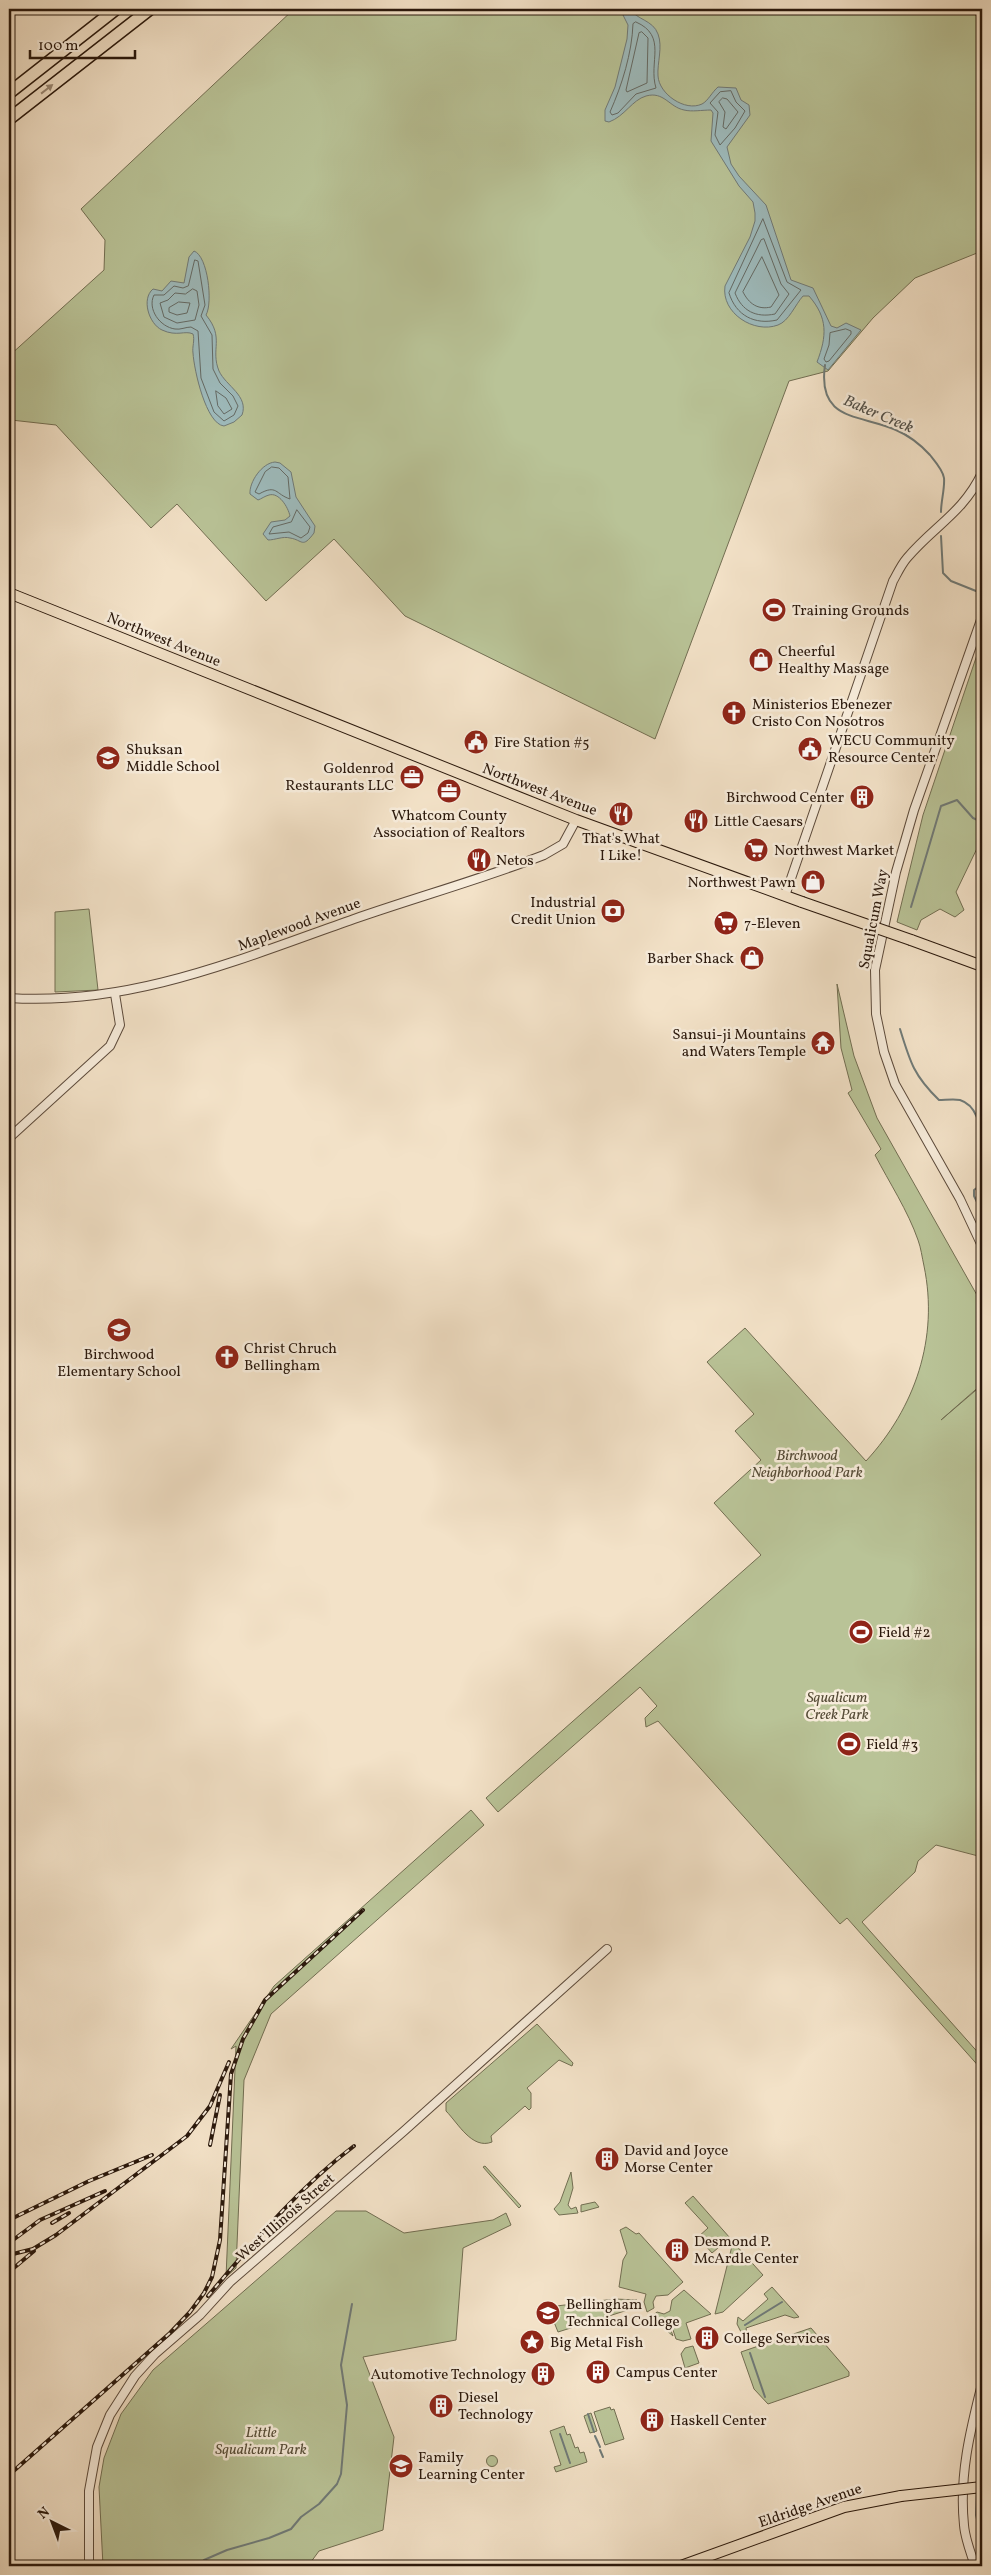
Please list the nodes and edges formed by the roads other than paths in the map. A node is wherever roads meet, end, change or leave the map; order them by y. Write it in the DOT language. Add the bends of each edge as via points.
graph roads {
  1 [pos="116,9"];
  2 [pos="150,9"];
  3 [pos="9,93"];
  4 [pos="9,119"];
  5 [pos="982,473"];
  6 [pos="9,593"];
  7 [pos="982,617"];
  8 [pos="576,820"];
  9 [pos="785,896"];
  10 [pos="982,966"];
  11 [pos="116,994"];
  12 [pos="9,998"];
  13 [pos="9,1138"];
  14 [pos="982,1246"];
  15 [pos="607,1949"];
  16 [pos="982,2384"];
  17 [pos="982,2486"];
  18 [pos="89,2566"];
  19 [pos="681,2566"];
  20 [pos="975,2566"];
  1 -- 3 [label="highway"];
  4 -- 2 [label="highway, one-way"];
  5 -- 9 [label="street" via="973,492 953,516 906,559 892,582"];
  6 -- 8 [label="main road, Northwest Avenue"];
  7 -- 14 [label="street, Squalicum Way" via="914,810 896,872 875,970 876,1014 895,1084 960,1199"];
  8 -- 9 [label="main road, Northwest Avenue"];
  8 -- 11 [label="street, Maplewood Avenue" via="569,836 558,848 526,862 220,967"];
  9 -- 10 [label="main road, Northwest Avenue, bridge"];
  11 -- 12 [label="street, Maplewood Avenue" via="55,999"];
  11 -- 13 [label="street" via="120,1026 110,1046"];
  15 -- 18 [label="street, West Illinois Street" via="230,2282 135,2376 110,2415 97,2447 89,2491"];
  16 -- 20 [label="street" via="968,2440 963,2488 964,2527"];
  17 -- 19 [label="main road, Eldridge Avenue, bridge" via="844,2507"];
}
